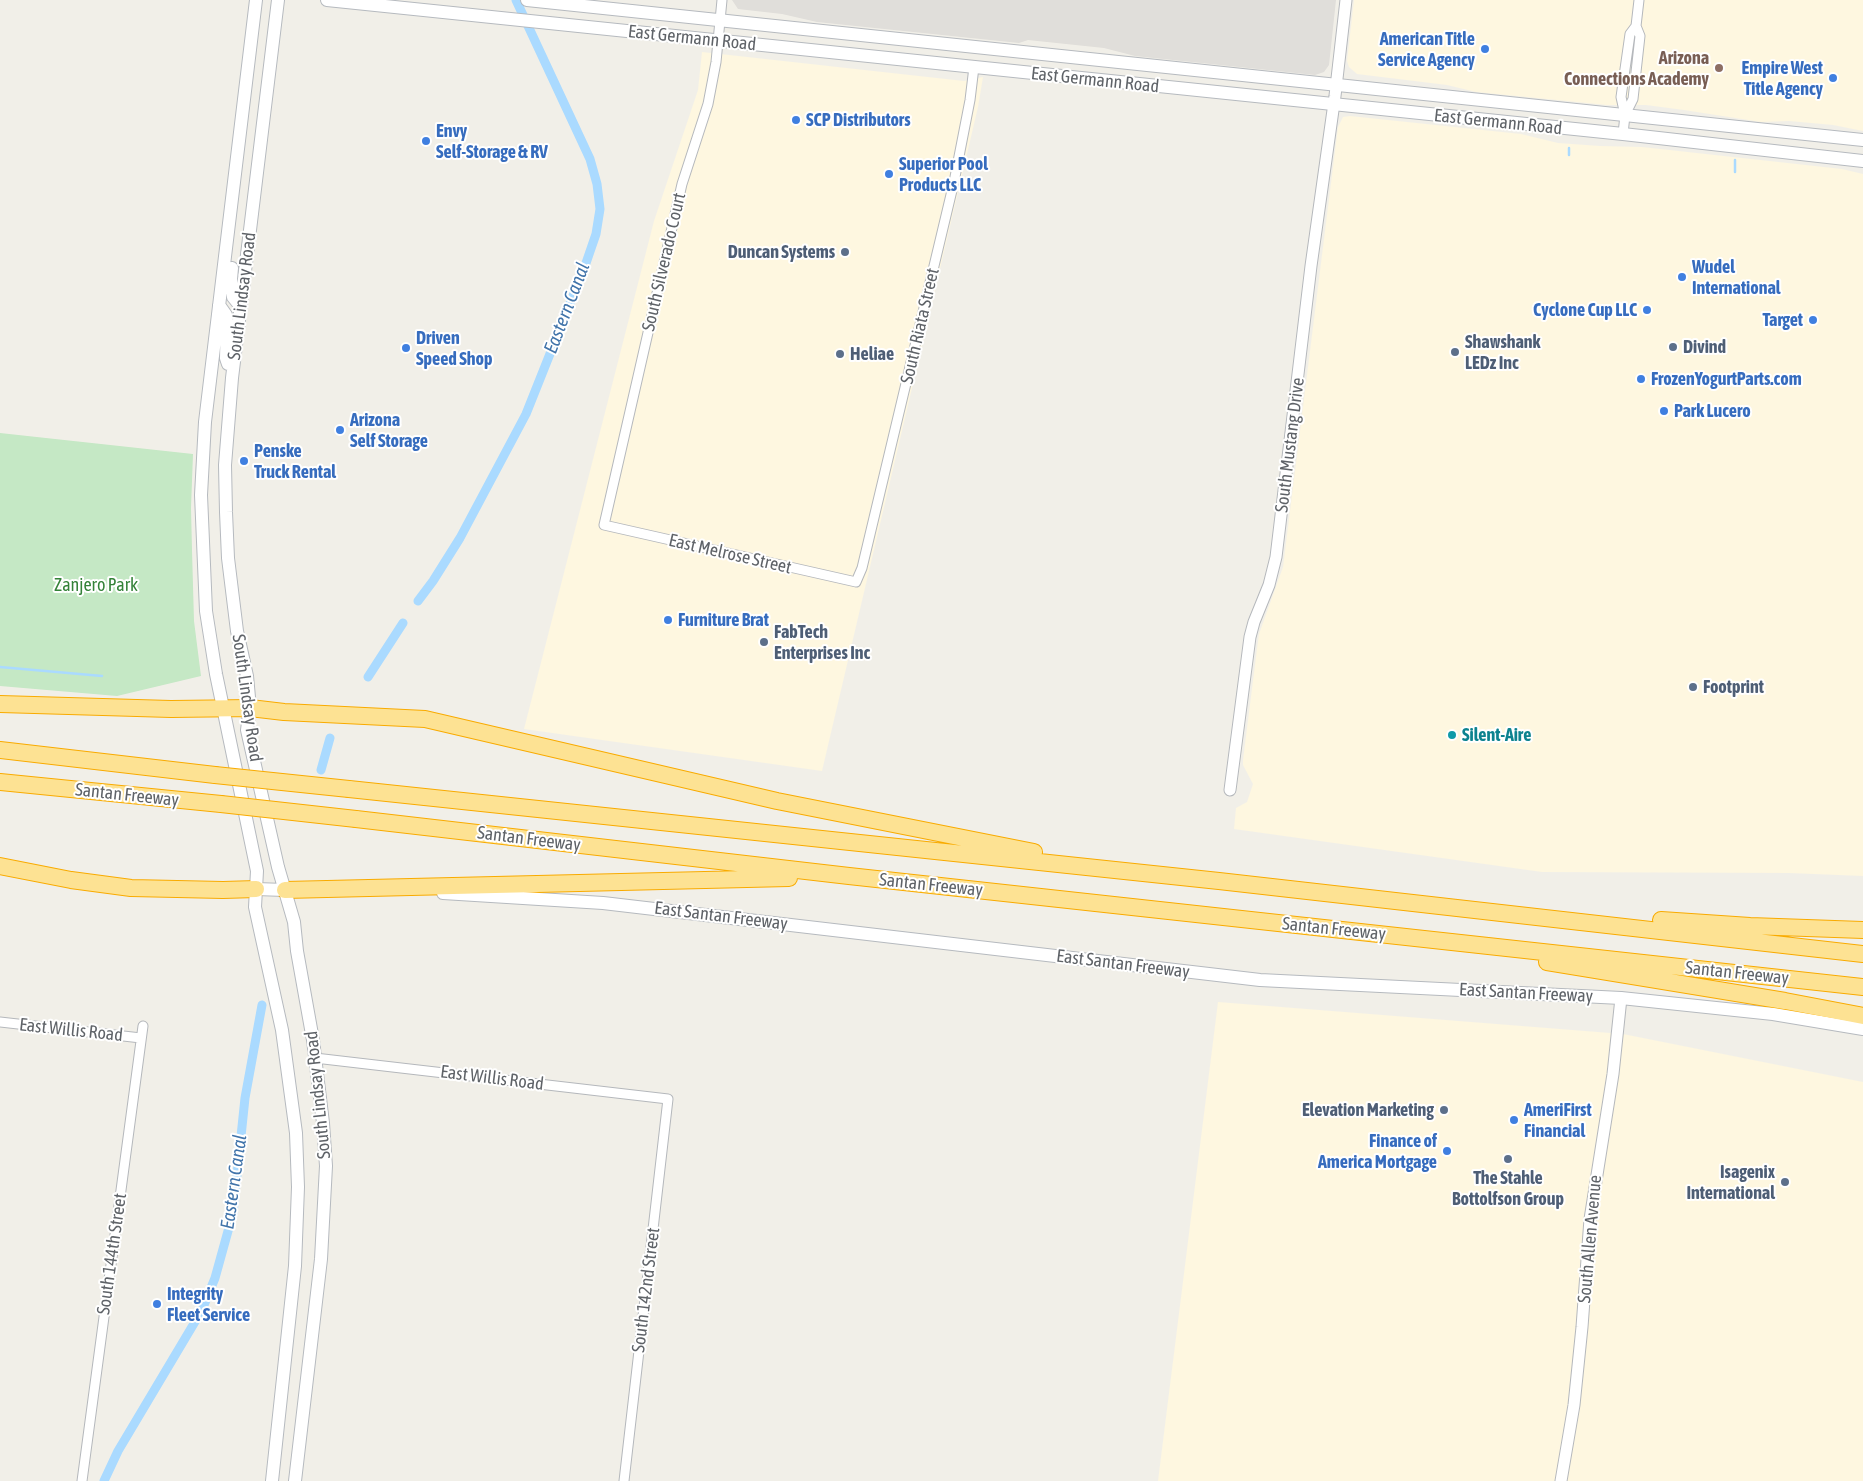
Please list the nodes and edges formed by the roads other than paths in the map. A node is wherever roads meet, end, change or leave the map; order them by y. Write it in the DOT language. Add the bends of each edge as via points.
graph roads {
  1 [pos="256,0"];
  2 [pos="278,0"];
  3 [pos="327,0"];
  4 [pos="527,0"];
  5 [pos="722,0"];
  6 [pos="1346,0"];
  7 [pos="1640,0"];
  8 [pos="720,20"];
  9 [pos="718,41"];
  10 [pos="974,67"];
  11 [pos="1335,95"];
  12 [pos="1626,115"];
  13 [pos="1623,134"];
  14 [pos="1863,140"];
  15 [pos="1863,161"];
  16 [pos="229,223"];
  17 [pos="219,306"];
  18 [pos="241,307"];
  19 [pos="232,378"];
  20 [pos="604,525"];
  21 [pos="856,582"];
  22 [pos="0,704"];
  23 [pos="223,708"];
  24 [pos="250,708"];
  25 [pos="0,750"];
  26 [pos="0,782"];
  27 [pos="1230,790"];
  28 [pos="0,866"];
  29 [pos="849,876"];
  30 [pos="1219,881"];
  31 [pos="256,888"];
  32 [pos="383,888"];
  33 [pos="285,890"];
  34 [pos="1474,910"];
  35 [pos="1863,930"];
  36 [pos="1492,947"];
  37 [pos="1863,954"];
  38 [pos="1863,987"];
  39 [pos="1621,998"];
  40 [pos="1863,1016"];
  41 [pos="0,1022"];
  42 [pos="143,1026"];
  43 [pos="1863,1029"];
  44 [pos="141,1038"];
  45 [pos="315,1058"];
  46 [pos="668,1099"];
  47 [pos="82,1481"];
  48 [pos="272,1481"];
  49 [pos="295,1481"];
  50 [pos="624,1481"];
  51 [pos="1560,1481"];
  1 -- 16 [label="main road, South Lindsay Road"];
  2 -- 18 [label="main road, South Lindsay Road"];
  3 -- 9 [label="main road, East Germann Road"];
  4 -- 8 [label="main road, East Germann Road"];
  5 -- 8 [label="street, South Silverado Court"];
  6 -- 11 [label="street, South Mustang Drive"];
  7 -- 12 [label="street" via="1636,26 1630,34 1621,97"];
  8 -- 9 [label="street, South Silverado Court"];
  8 -- 11 [label="main road, East Germann Road"];
  9 -- 10 [label="main road, East Germann Road"];
  9 -- 20 [label="street, South Silverado Court" via="708,104 682,184"];
  10 -- 11 [label="main road, East Germann Road"];
  10 -- 21 [label="street, South Riata Street" via="954,182 877,508"];
  11 -- 12 [label="main road, East Germann Road"];
  11 -- 13 [label="main road, East Germann Road"];
  11 -- 27 [label="street, South Mustang Drive" via="1276,556 1250,637"];
  12 -- 13 [label="street"];
  12 -- 14 [label="main road, East Germann Road"];
  13 -- 15 [label="main road, East Germann Road"];
  16 -- 17 [label="main road, South Lindsay Road"];
  16 -- 18 [label="main road" via="233,250 231,288"];
  17 -- 19 [label="main road" via="226,315 226,358"];
  17 -- 23 [label="main road, South Lindsay Road" via="204,422 201,495 206,611"];
  18 -- 19 [label="main road, South Lindsay Road"];
  19 -- 24 [label="main road, South Lindsay Road" via="225,465 226,522 228,558"];
  20 -- 21 [label="street, East Melrose Street"];
  22 -- 23 [label="highway"];
  23 -- 24 [label="highway"];
  23 -- 31 [label="main road, South Lindsay Road" via="257,871"];
  24 -- 30 [label="highway" via="438,721 836,814 1070,858"];
  24 -- 33 [label="main road, South Lindsay Road" via="248,730"];
  25 -- 30 [label="highway, Santan Freeway, bridge"];
  26 -- 29 [label="highway, Santan Freeway, bridge"];
  28 -- 31 [label="highway" via="123,887"];
  29 -- 32 [label="highway"];
  29 -- 36 [label="highway, Santan Freeway"];
  30 -- 34 [label="highway, Santan Freeway"];
  31 -- 33 [label="main road"];
  31 -- 48 [label="main road, South Lindsay Road" via="255,907 287,1056 298,1187 292,1310"];
  32 -- 33 [label="highway"];
  32 -- 39 [label="main road, East Santan Freeway" via="602,903 1260,980"];
  33 -- 45 [label="main road, South Lindsay Road" via="294,922"];
  34 -- 35 [label="highway" via="1530,909 1687,922"];
  34 -- 37 [label="highway, Santan Freeway"];
  36 -- 38 [label="highway, Santan Freeway"];
  36 -- 40 [label="highway" via="1558,965"];
  39 -- 43 [label="main road, East Santan Freeway" via="1735,1009"];
  39 -- 51 [label="street, South Allen Avenue" via="1613,1074 1589,1225 1575,1397"];
  41 -- 44 [label="street, East Willis Road"];
  42 -- 44 [label="street, South 144th Street"];
  44 -- 47 [label="street, South 144th Street"];
  45 -- 46 [label="street, East Willis Road"];
  45 -- 49 [label="main road, South Lindsay Road" via="326,1166 324,1209"];
  46 -- 50 [label="street, South 142nd Street"];
}
